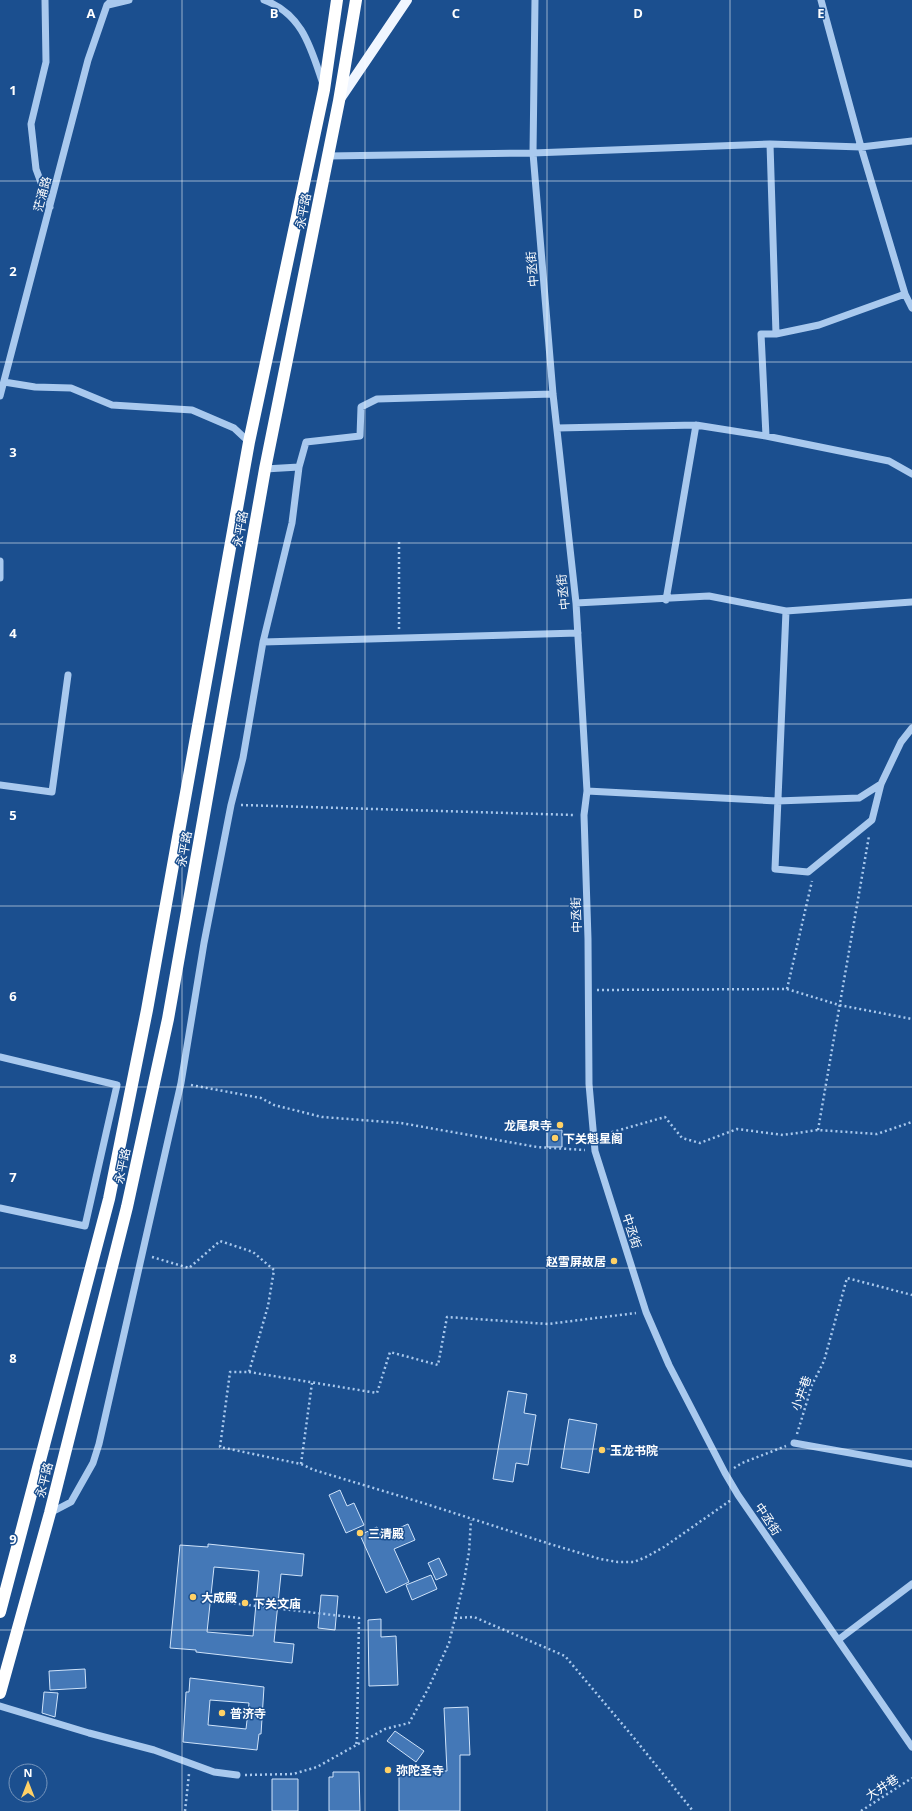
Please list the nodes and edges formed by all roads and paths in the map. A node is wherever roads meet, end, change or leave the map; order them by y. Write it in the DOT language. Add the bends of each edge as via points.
graph roads {
  1 [pos="45,0"];
  2 [pos="129,0"];
  3 [pos="264,0"];
  4 [pos="337,0"];
  5 [pos="407,0"];
  6 [pos="535,0"];
  7 [pos="821,0"];
  8 [pos="356,1"];
  9 [pos="110,2"];
  10 [pos="324,90"];
  11 [pos="339,101"];
  12 [pos="912,142"];
  13 [pos="770,144"];
  14 [pos="861,147"];
  15 [pos="534,153"];
  16 [pos="328,156"];
  17 [pos="50,206"];
  18 [pos="905,294"];
  19 [pos="912,308"];
  20 [pos="776,334"];
  21 [pos="4,382"];
  22 [pos="553,394"];
  23 [pos="0,396"];
  24 [pos="696,424"];
  25 [pos="557,428"];
  26 [pos="766,436"];
  27 [pos="249,442"];
  28 [pos="270,444"];
  29 [pos="299,467"];
  30 [pos="265,470"];
  31 [pos="912,474"];
  32 [pos="399,542"];
  33 [pos="0,561"];
  34 [pos="0,578"];
  35 [pos="666,600"];
  36 [pos="912,602"];
  37 [pos="576,603"];
  38 [pos="786,611"];
  39 [pos="578,633"];
  40 [pos="399,638"];
  41 [pos="263,642"];
  42 [pos="68,675"];
  43 [pos="912,728"];
  44 [pos="881,784"];
  45 [pos="0,785"];
  46 [pos="587,791"];
  47 [pos="777,801"];
  48 [pos="231,805"];
  49 [pos="584,815"];
  50 [pos="872,820"];
  51 [pos="816,866"];
  52 [pos="787,989"];
  53 [pos="588,990"];
  54 [pos="839,1005"];
  55 [pos="912,1019"];
  56 [pos="0,1057"];
  57 [pos="181,1083"];
  58 [pos="912,1122"];
  59 [pos="818,1130"];
  60 [pos="594,1137"];
  61 [pos="596,1151"];
  62 [pos="0,1208"];
  63 [pos="143,1255"];
  64 [pos="912,1295"];
  65 [pos="646,1312"];
  66 [pos="249,1372"];
  67 [pos="312,1382"];
  68 [pos="794,1443"];
  69 [pos="301,1464"];
  70 [pos="912,1464"];
  71 [pos="725,1473"];
  72 [pos="738,1495"];
  73 [pos="50,1513"];
  74 [pos="471,1520"];
  75 [pos="912,1584"];
  76 [pos="214,1601"];
  77 [pos="0,1612"];
  78 [pos="455,1618"];
  79 [pos="838,1640"];
  80 [pos="0,1693"];
  81 [pos="0,1706"];
  82 [pos="356,1747"];
  83 [pos="912,1747"];
  84 [pos="190,1763"];
  85 [pos="237,1775"];
  86 [pos="912,1778"];
  87 [pos="185,1811"];
  88 [pos="693,1811"];
  89 [pos="861,1811"];
  1 -- 17 [label="street" via="46,62 30,124 36,169"];
  2 -- 9 [label="street"];
  3 -- 10 [label="street" via="292,16 308,41"];
  4 -- 10 [label="highway, 永平路"];
  5 -- 11 [label="main road"];
  6 -- 15 [label="street, 中丞街"];
  7 -- 14 [label="street"];
  8 -- 11 [label="highway, 永平路"];
  9 -- 17 [label="street, 茫涌路" via="88,60"];
  10 -- 27 [label="highway, 永平路"];
  11 -- 16 [label="highway, 永平路"];
  12 -- 14 [label="street"];
  13 -- 14 [label="street"];
  13 -- 15 [label="street"];
  13 -- 20 [label="street"];
  14 -- 18 [label="street"];
  15 -- 16 [label="street"];
  15 -- 22 [label="street, 中丞街"];
  16 -- 28 [label="highway, 永平路"];
  17 -- 21 [label="street, 茫涌路"];
  18 -- 19 [label="street"];
  18 -- 20 [label="street" via="819,325"];
  20 -- 26 [label="street" via="761,334"];
  21 -- 23 [label="street, 茫涌路"];
  21 -- 27 [label="street" via="71,388 112,405 192,410 234,428"];
  22 -- 25 [label="street, 中丞街"];
  22 -- 29 [label="street" via="377,399 361,407 360,436 306,442"];
  24 -- 25 [label="street"];
  24 -- 26 [label="street"];
  24 -- 35 [label="street"];
  25 -- 37 [label="street, 中丞街"];
  26 -- 31 [label="street" via="889,461"];
  27 -- 28 [label="highway"];
  27 -- 77 [label="highway, 永平路" via="147,1010 109,1199"];
  28 -- 30 [label="highway, 永平路"];
  29 -- 30 [label="street"];
  29 -- 41 [label="street" via="292,523"];
  30 -- 73 [label="highway, 永平路" via="168,1019 127,1207"];
  32 -- 40 [label="path"];
  33 -- 34 [label="street"];
  35 -- 37 [label="street"];
  35 -- 38 [label="street" via="709,596"];
  36 -- 38 [label="street"];
  37 -- 39 [label="street, 中丞街"];
  38 -- 47 [label="street"];
  39 -- 40 [label="street"];
  39 -- 46 [label="street, 中丞街"];
  40 -- 41 [label="street"];
  41 -- 48 [label="street" via="243,758"];
  42 -- 45 [label="street" via="52,792"];
  43 -- 44 [label="street" via="901,742"];
  44 -- 47 [label="street" via="859,798"];
  44 -- 50 [label="street"];
  46 -- 47 [label="street"];
  46 -- 49 [label="street, 中丞街"];
  47 -- 51 [label="street" via="775,869 808,872"];
  48 -- 49 [label="path"];
  48 -- 57 [label="street" via="204,943"];
  49 -- 53 [label="street, 中丞街"];
  50 -- 51 [label="street"];
  50 -- 54 [label="path"];
  51 -- 52 [label="path"];
  52 -- 53 [label="path"];
  52 -- 54 [label="path"];
  53 -- 60 [label="street, 中丞街" via="589,1084"];
  54 -- 55 [label="path"];
  54 -- 59 [label="path"];
  56 -- 62 [label="street" via="117,1085 85,1226"];
  57 -- 61 [label="path" via="261,1098 274,1105 322,1117 401,1123 537,1147"];
  57 -- 63 [label="street"];
  58 -- 59 [label="path" via="877,1134"];
  59 -- 60 [label="path" via="783,1135 737,1129 700,1143 682,1138 665,1118"];
  60 -- 61 [label="street, 中丞街"];
  61 -- 65 [label="street, 中丞街"];
  63 -- 66 [label="path" via="189,1268 220,1241 253,1252 274,1270 268,1306"];
  63 -- 73 [label="street" via="99,1444 71,1502"];
  64 -- 68 [label="path, 小井巷" via="847,1278 824,1361 812,1385"];
  65 -- 67 [label="path" via="548,1324 447,1317 438,1365 390,1352 377,1393"];
  65 -- 71 [label="street, 中丞街" via="669,1365"];
  66 -- 67 [label="path"];
  66 -- 69 [label="path" via="230,1372 220,1447"];
  67 -- 69 [label="path"];
  68 -- 70 [label="street"];
  68 -- 71 [label="path" via="742,1463"];
  69 -- 74 [label="path"];
  71 -- 72 [label="street, 中丞街"];
  72 -- 74 [label="path" via="664,1547 634,1562 600,1559"];
  72 -- 79 [label="street, 中丞街"];
  73 -- 80 [label="highway, 永平路"];
  74 -- 78 [label="path" via="469,1552"];
  75 -- 79 [label="street"];
  76 -- 82 [label="path" via="359,1618"];
  78 -- 82 [label="path" via="449,1643 409,1723 385,1729"];
  78 -- 88 [label="path" via="474,1617 565,1656"];
  79 -- 83 [label="street, 中丞街"];
  81 -- 84 [label="street" via="154,1750"];
  82 -- 85 [label="path" via="317,1767 293,1774"];
  84 -- 85 [label="street" via="214,1772"];
  84 -- 87 [label="path"];
  86 -- 89 [label="path, 大井巷"];
}
